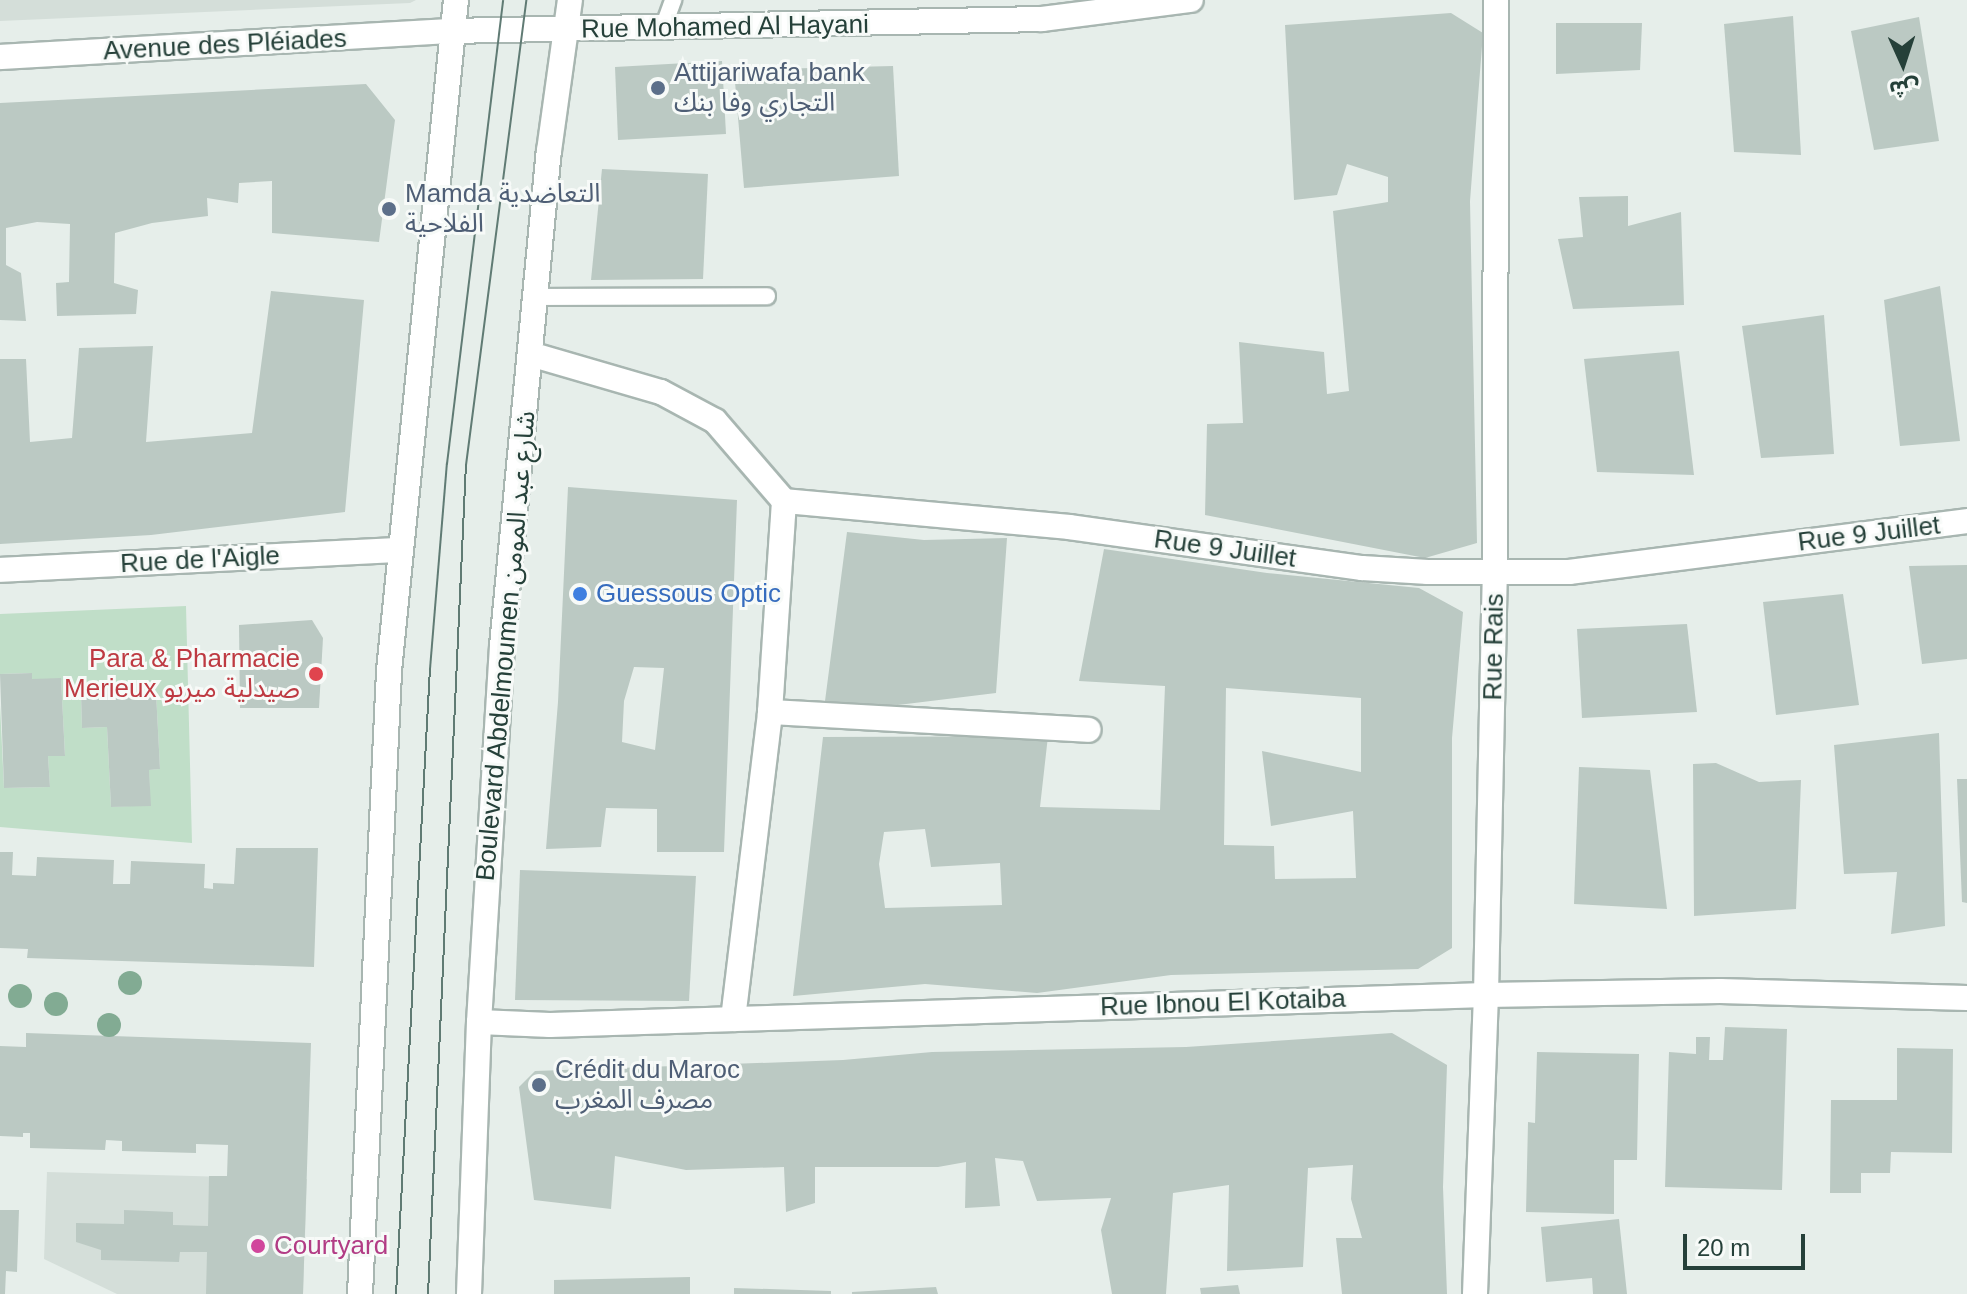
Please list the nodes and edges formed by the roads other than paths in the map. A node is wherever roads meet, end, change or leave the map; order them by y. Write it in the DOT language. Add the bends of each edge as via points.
graph roads {
  1 [pos="456,0"];
  2 [pos="570,0"];
  3 [pos="673,0"];
  4 [pos="1191,0"];
  5 [pos="1496,0"];
  6 [pos="663,28"];
  7 [pos="450,31"];
  8 [pos="564,31"];
  9 [pos="0,57"];
  10 [pos="767,296"];
  11 [pos="536,297"];
  12 [pos="530,354"];
  13 [pos="784,501"];
  14 [pos="1967,521"];
  15 [pos="399,550"];
  16 [pos="0,570"];
  17 [pos="1495,573"];
  18 [pos="770,712"];
  19 [pos="1088,730"];
  20 [pos="1486,995"];
  21 [pos="1967,998"];
  22 [pos="733,1019"];
  23 [pos="479,1022"];
  24 [pos="360,1294"];
  25 [pos="469,1294"];
  26 [pos="1475,1294"];
  1 -- 7 [label="street"];
  2 -- 8 [label="street, Boulevard Abdelmoumen شارع عبد المومن"];
  3 -- 6 [label="lane"];
  4 -- 6 [label="street, Rue Mohamed Al Hayani" via="1042,19"];
  5 -- 17 [label="street, Rue Rais"];
  6 -- 8 [label="street, Rue Mohamed Al Hayani"];
  7 -- 8 [label="street, Rue Mohamed Al Hayani"];
  7 -- 9 [label="street, Avenue des Pléiades"];
  7 -- 15 [label="street"];
  8 -- 11 [label="street, Boulevard Abdelmoumen شارع عبد المومن"];
  10 -- 11 [label="lane"];
  11 -- 12 [label="street, Boulevard Abdelmoumen شارع عبد المومن"];
  12 -- 13 [label="street" via="661,392 715,421"];
  12 -- 23 [label="street, Boulevard Abdelmoumen شارع عبد المومن" via="502,646"];
  13 -- 17 [label="street, Rue 9 Juillet" via="1069,527 1362,568"];
  13 -- 18 [label="street"];
  14 -- 17 [label="street, Rue 9 Juillet" via="1569,572"];
  15 -- 16 [label="street, Rue de l'Aigle"];
  15 -- 24 [label="street" via="370,1011"];
  17 -- 20 [label="street, Rue Rais"];
  18 -- 19 [label="street"];
  18 -- 22 [label="street"];
  20 -- 21 [label="street, Rue Ibnou El Kotaiba" via="1720,991"];
  20 -- 22 [label="street, Rue Ibnou El Kotaiba"];
  20 -- 26 [label="street, Rue Rais"];
  22 -- 23 [label="street, Rue Ibnou El Kotaiba"];
  23 -- 25 [label="street, Boulevard Abdelmoumen شارع عبد المومن"];
}
